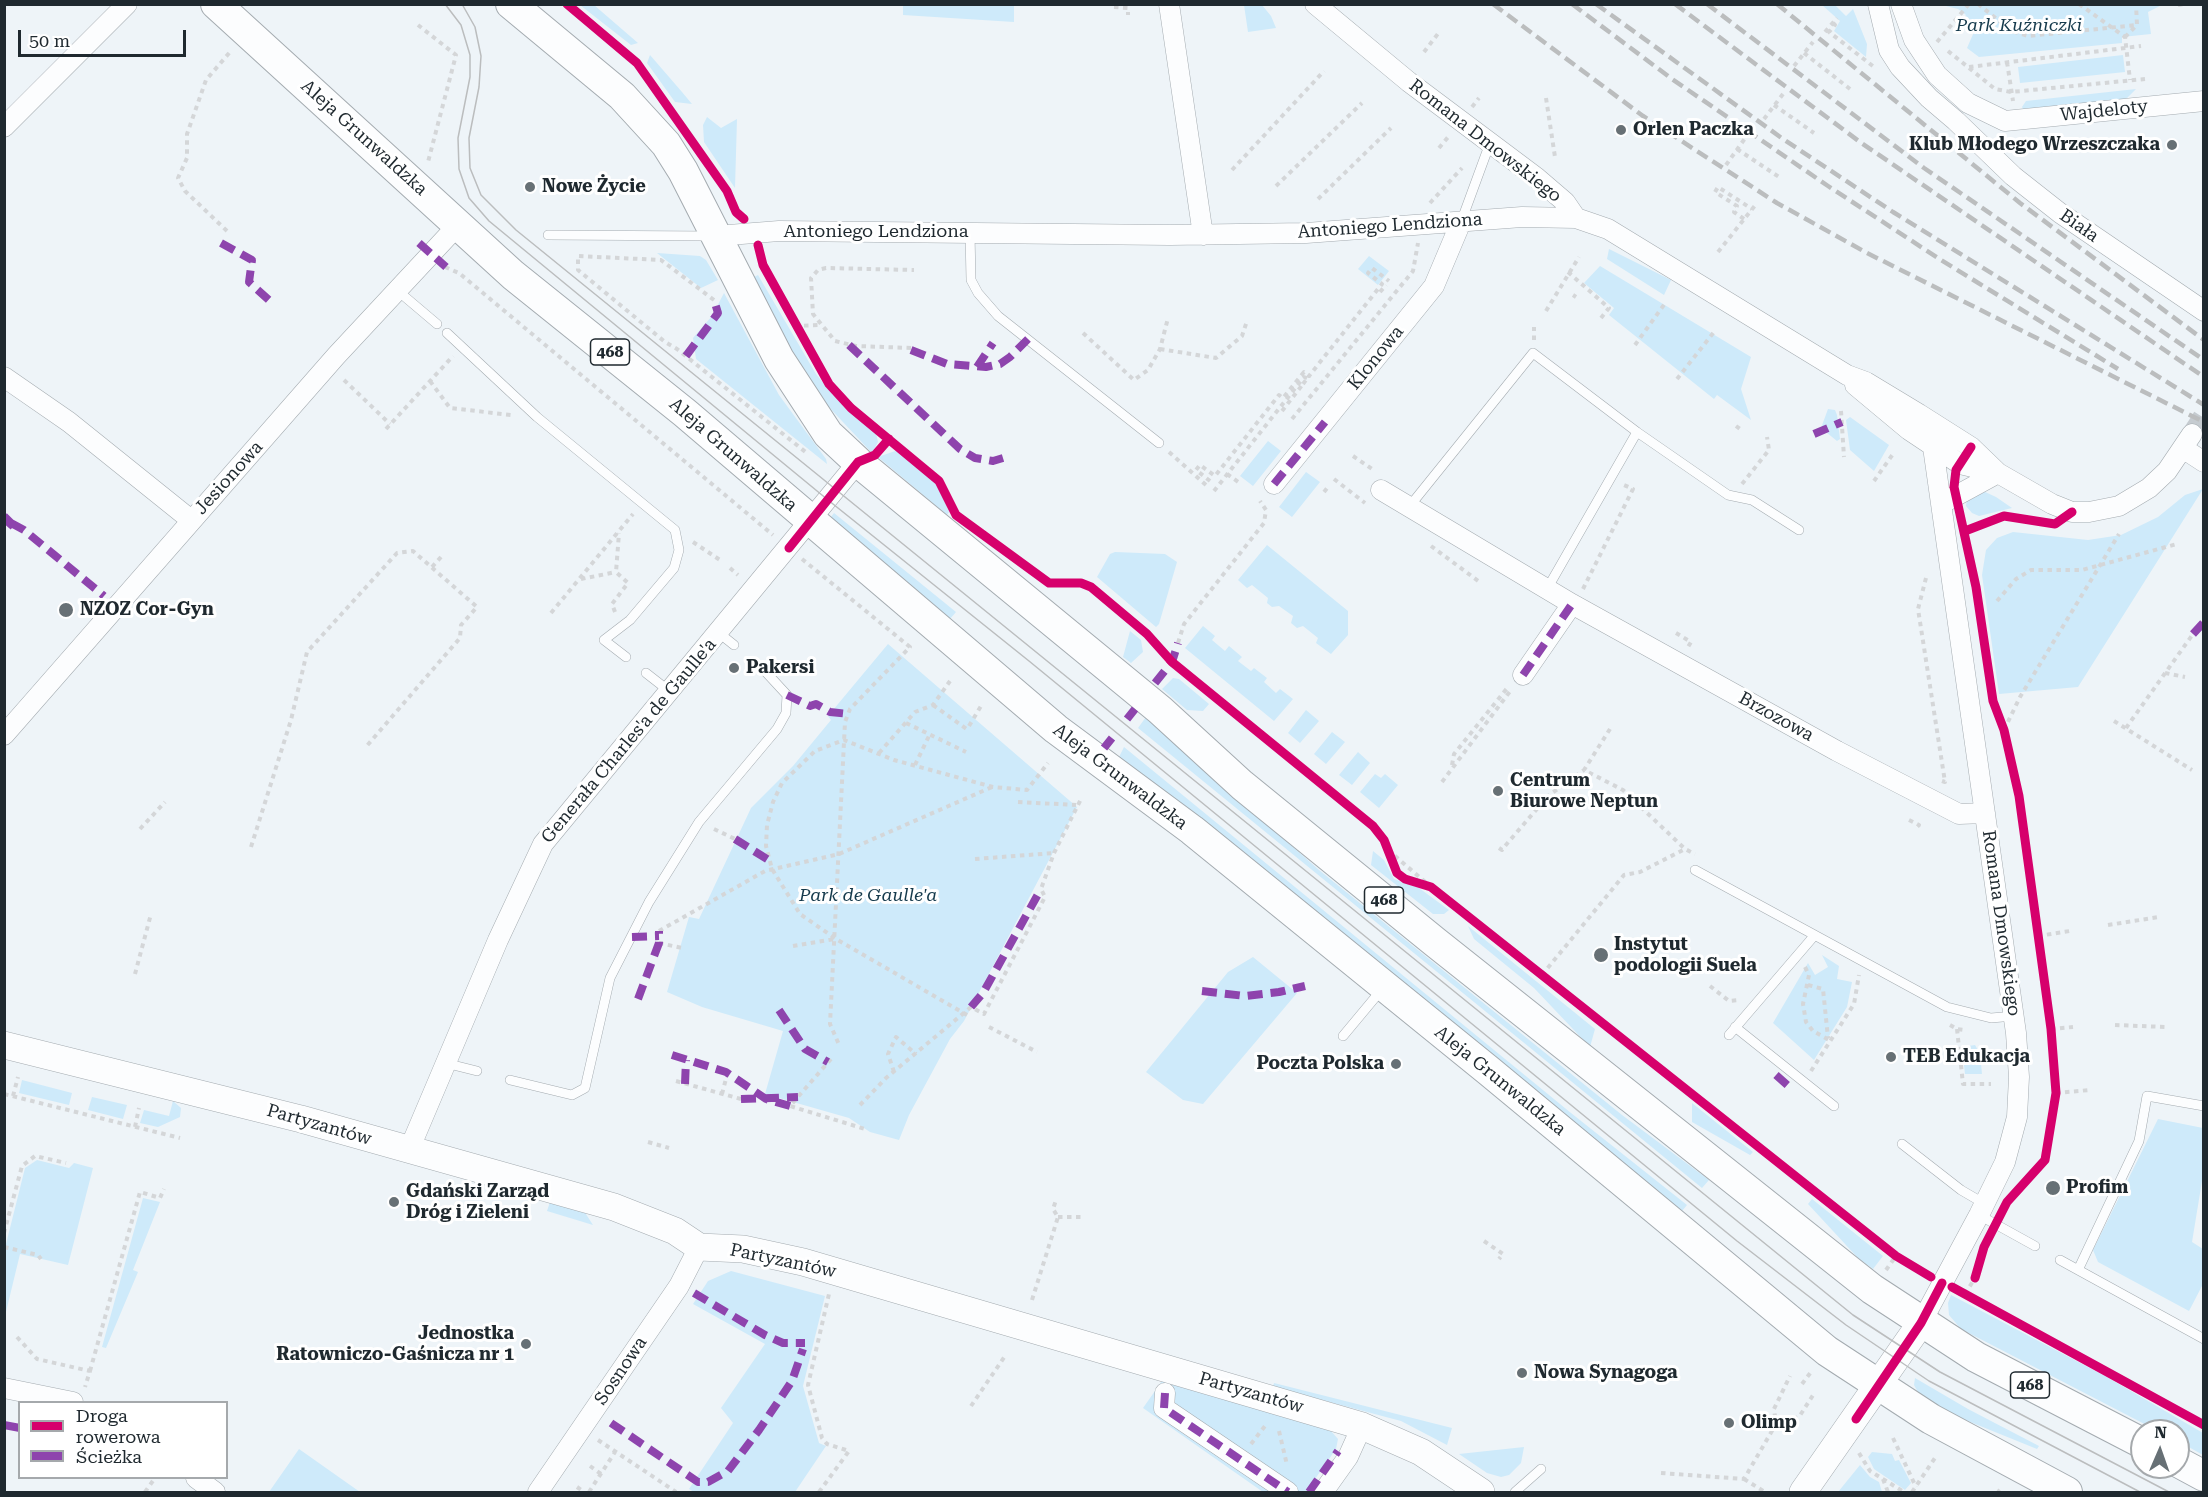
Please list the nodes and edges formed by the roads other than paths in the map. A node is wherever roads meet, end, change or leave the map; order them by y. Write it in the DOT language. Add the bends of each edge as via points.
graph roads {
  1 [pos="127,4"];
  2 [pos="216,4"];
  3 [pos="511,4"];
  4 [pos="1169,4"];
  5 [pos="1315,4"];
  6 [pos="1878,4"];
  7 [pos="1901,4"];
  8 [pos="2204,101"];
  9 [pos="2005,121"];
  10 [pos="4,127"];
  11 [pos="1490,142"];
  12 [pos="1991,155"];
  13 [pos="1576,218"];
  14 [pos="1461,222"];
  15 [pos="458,225"];
  16 [pos="970,233"];
  17 [pos="548,235"];
  18 [pos="1203,235"];
  19 [pos="716,236"];
  20 [pos="398,291"];
  21 [pos="2204,311"];
  22 [pos="437,324"];
  23 [pos="447,333"];
  24 [pos="1847,375"];
  25 [pos="4,377"];
  26 [pos="1637,432"];
  27 [pos="1159,442"];
  28 [pos="1933,447"];
  29 [pos="858,462"];
  30 [pos="2204,462"];
  31 [pos="1998,473"];
  32 [pos="1274,484"];
  33 [pos="1381,490"];
  34 [pos="1941,504"];
  35 [pos="1409,507"];
  36 [pos="191,520"];
  37 [pos="810,521"];
  38 [pos="1798,530"];
  39 [pos="1547,589"];
  40 [pos="1575,600"];
  41 [pos="719,633"];
  42 [pos="734,645"];
  43 [pos="626,657"];
  44 [pos="763,669"];
  45 [pos="646,673"];
  46 [pos="1522,675"];
  47 [pos="669,691"];
  48 [pos="4,735"];
  49 [pos="1985,813"];
  50 [pos="1695,870"];
  51 [pos="1814,936"];
  52 [pos="1384,986"];
  53 [pos="2014,1016"];
  54 [pos="1736,1027"];
  55 [pos="1729,1035"];
  56 [pos="1343,1036"];
  57 [pos="4,1045"];
  58 [pos="445,1063"];
  59 [pos="477,1071"];
  60 [pos="510,1080"];
  61 [pos="1834,1106"];
  62 [pos="2204,1106"];
  63 [pos="1902,1144"];
  64 [pos="409,1150"];
  65 [pos="1982,1210"];
  66 [pos="2035,1246"];
  67 [pos="699,1247"];
  68 [pos="2060,1260"];
  69 [pos="2078,1270"];
  70 [pos="1921,1323"];
  71 [pos="2204,1339"];
  72 [pos="1879,1386"];
  73 [pos="4,1388"];
  74 [pos="1165,1393"];
  75 [pos="68,1401"];
  76 [pos="1362,1426"];
  77 [pos="2130,1437"];
  78 [pos="1338,1451"];
  79 [pos="2190,1468"];
  80 [pos="1541,1469"];
  81 [pos="2204,1476"];
  82 [pos="197,1479"];
  83 [pos="215,1492"];
  84 [pos="538,1492"];
  85 [pos="1288,1492"];
  86 [pos="1309,1492"];
  87 [pos="1323,1492"];
  88 [pos="1481,1492"];
  89 [pos="1515,1492"];
  90 [pos="1803,1492"];
  91 [pos="2067,1492"];
  1 -- 10 [label="street"];
  2 -- 15 [label="main road, Aleja Grunwaldzka / 468"];
  3 -- 19 [label="main road, 468" via="595,72 649,124 683,171"];
  4 -- 18 [label="street"];
  5 -- 11 [label="street, Romana Dmowskiego" via="1409,82"];
  6 -- 12 [label="street, Biała" via="1889,50 1900,67"];
  7 -- 9 [label="street" via="1914,40 1937,75 1968,103"];
  8 -- 9 [label="street, Wajdeloty"];
  9 -- 12 [label="street" via="1992,140"];
  11 -- 13 [label="street, Romana Dmowskiego" via="1565,202"];
  11 -- 14 [label="lane"];
  12 -- 21 [label="street, Biała" via="2060,213"];
  13 -- 14 [label="street, Antoniego Lendziona"];
  13 -- 24 [label="street, Romana Dmowskiego" via="1608,229"];
  14 -- 18 [label="street, Antoniego Lendziona" via="1306,233"];
  14 -- 32 [label="street, Klonowa" via="1434,286"];
  15 -- 20 [label="street, Jesionowa"];
  15 -- 37 [label="main road, Aleja Grunwaldzka / 468" via="513,275 686,412"];
  16 -- 18 [label="street, Antoniego Lendziona"];
  16 -- 19 [label="street, Antoniego Lendziona" via="779,231"];
  16 -- 27 [label="lane" via="971,280 991,308"];
  17 -- 19 [label="lane, Antoniego Lendziona"];
  19 -- 29 [label="main road, 468" via="779,359 811,411 828,434"];
  20 -- 22 [label="lane"];
  20 -- 36 [label="street, Jesionowa"];
  23 -- 43 [label="lane" via="537,417 675,530 679,550 674,568 630,620 604,640"];
  24 -- 28 [label="street, Romana Dmowskiego" via="1861,393"];
  24 -- 31 [label="street, Romana Dmowskiego" via="1866,382 1971,447"];
  25 -- 36 [label="street" via="69,422"];
  26 -- 35 [label="lane" via="1533,353"];
  26 -- 38 [label="lane" via="1732,497 1752,500"];
  26 -- 39 [label="lane"];
  28 -- 31 [label="street, Romana Dmowskiego" via="1960,464"];
  28 -- 34 [label="street, Romana Dmowskiego"];
  29 -- 37 [label="street, Generała Charles'a de Gaulle'a"];
  29 -- 70 [label="main road, 468" via="1435,942 1845,1268"];
  30 -- 31 [label="street, Romana Dmowskiego" via="2188,442 2168,471 2149,488 2120,506 2089,512 2072,512 2052,504"];
  31 -- 34 [label="street"];
  33 -- 35 [label="street, Brzozowa"];
  34 -- 49 [label="street, Romana Dmowskiego"];
  35 -- 39 [label="street, Brzozowa"];
  36 -- 48 [label="street, Jesionowa"];
  37 -- 41 [label="street, Generała Charles'a de Gaulle'a"];
  37 -- 52 [label="main road, Aleja Grunwaldzka / 468" via="1056,729 1192,830"];
  39 -- 40 [label="street, Brzozowa"];
  40 -- 46 [label="street"];
  40 -- 49 [label="street, Brzozowa" via="1948,809 1965,815"];
  41 -- 42 [label="lane"];
  41 -- 47 [label="street, Generała Charles'a de Gaulle'a"];
  44 -- 60 [label="lane" via="787,695 786,713 699,822 659,884 610,978 585,1088 572,1095"];
  45 -- 47 [label="lane"];
  47 -- 58 [label="street, Generała Charles'a de Gaulle'a" via="543,844"];
  49 -- 53 [label="street, Romana Dmowskiego"];
  50 -- 51 [label="lane"];
  51 -- 53 [label="lane" via="1947,1007 1991,1018"];
  51 -- 54 [label="lane"];
  52 -- 56 [label="lane"];
  52 -- 72 [label="main road, Aleja Grunwaldzka / 468" via="1820,1345"];
  53 -- 65 [label="street, Romana Dmowskiego" via="2019,1077 2017,1117 2004,1162"];
  54 -- 55 [label="lane"];
  54 -- 61 [label="lane"];
  57 -- 64 [label="street, Partyzantów"];
  58 -- 59 [label="lane"];
  58 -- 64 [label="street, Generała Charles'a de Gaulle'a"];
  62 -- 69 [label="lane" via="2147,1096 2139,1141"];
  63 -- 65 [label="lane"];
  64 -- 67 [label="street, Partyzantów" via="614,1207 675,1231"];
  65 -- 66 [label="lane"];
  65 -- 70 [label="street, Romana Dmowskiego"];
  67 -- 76 [label="street, Partyzantów" via="743,1249 793,1260"];
  67 -- 84 [label="street, Sosnowa" via="679,1286"];
  68 -- 69 [label="lane"];
  69 -- 71 [label="lane"];
  70 -- 72 [label="street"];
  70 -- 77 [label="main road, 468" via="1976,1357"];
  72 -- 90 [label="street"];
  72 -- 91 [label="main road, Aleja Grunwaldzka / 468" via="1931,1419"];
  73 -- 75 [label="street"];
  74 -- 85 [label="street" via="1164,1407"];
  76 -- 87 [label="street" via="1348,1457"];
  76 -- 88 [label="street, Partyzantów" via="1421,1452"];
  78 -- 86 [label="street"];
  79 -- 81 [label="main road"];
  80 -- 89 [label="lane"];
  82 -- 83 [label="street"];
}
